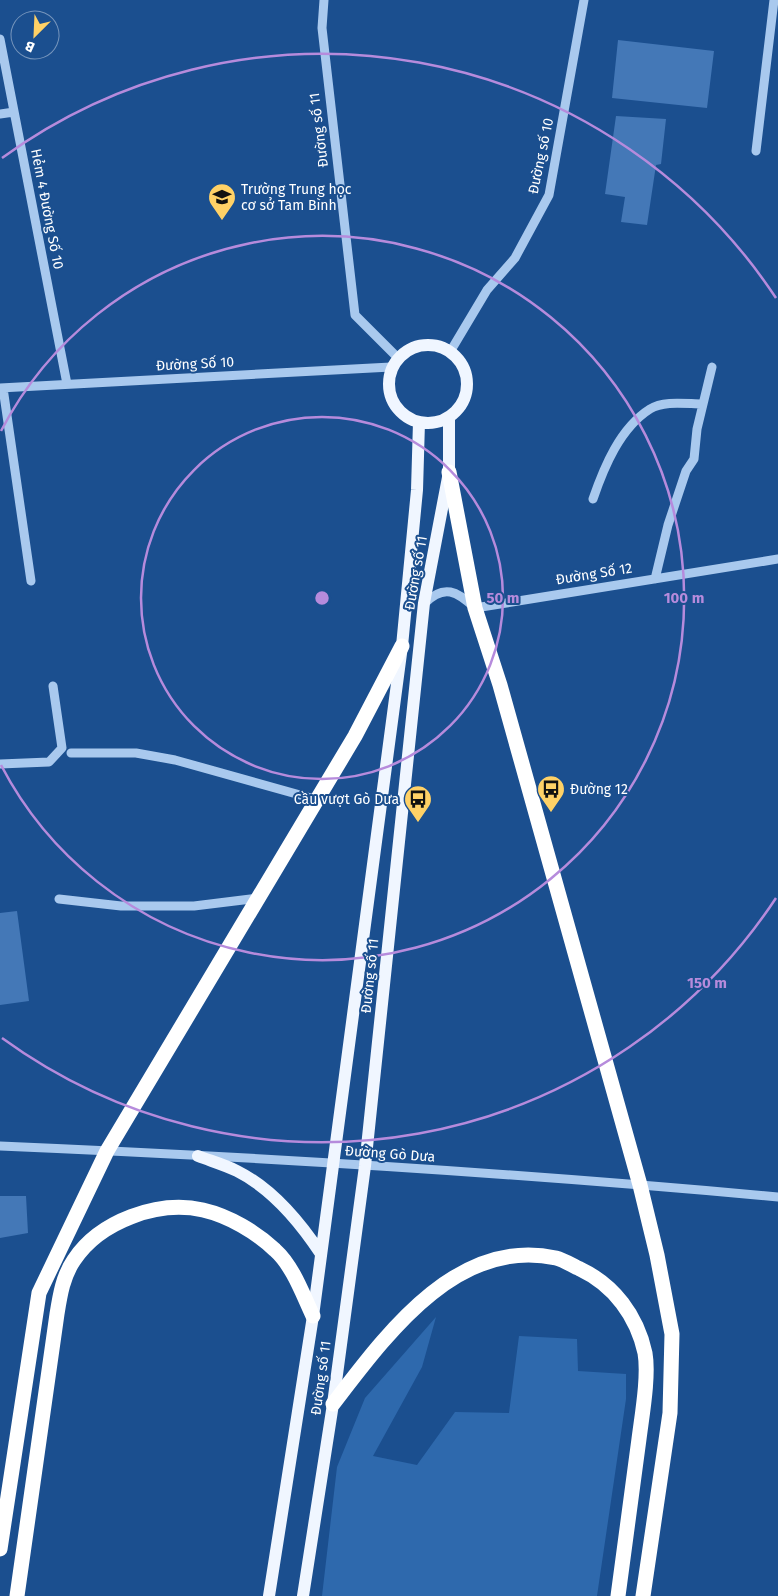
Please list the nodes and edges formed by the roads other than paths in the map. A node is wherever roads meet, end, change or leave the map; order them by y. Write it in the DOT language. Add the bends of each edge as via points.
graph roads {
  1 [pos="324,0"];
  2 [pos="584,0"];
  3 [pos="774,0"];
  4 [pos="0,39"];
  5 [pos="14,112"];
  6 [pos="0,114"];
  7 [pos="756,151"];
  8 [pos="450,352"];
  9 [pos="395,362"];
  10 [pos="712,367"];
  11 [pos="67,384"];
  12 [pos="2,388"];
  13 [pos="703,404"];
  14 [pos="449,417"];
  15 [pos="419,422"];
  16 [pos="449,472"];
  17 [pos="593,499"];
  18 [pos="778,559"];
  19 [pos="655,579"];
  20 [pos="31,581"];
  21 [pos="424,603"];
  22 [pos="474,608"];
  23 [pos="402,646"];
  24 [pos="53,686"];
  25 [pos="66,751"];
  26 [pos="0,764"];
  27 [pos="318,800"];
  28 [pos="259,898"];
  29 [pos="59,899"];
  30 [pos="0,1146"];
  31 [pos="108,1151"];
  32 [pos="198,1156"];
  33 [pos="332,1164"];
  34 [pos="365,1166"];
  35 [pos="640,1184"];
  36 [pos="778,1197"];
  37 [pos="321,1254"];
  38 [pos="313,1316"];
  39 [pos="333,1404"];
  40 [pos="0,1549"];
  41 [pos="17,1596"];
  42 [pos="270,1596"];
  43 [pos="303,1596"];
  44 [pos="618,1596"];
  45 [pos="643,1596"];
  1 -- 9 [label="street, Đường số 11" via="322,28 355,315"];
  2 -- 8 [label="street, Đường số 10" via="549,196 515,258 487,290"];
  3 -- 7 [label="street"];
  4 -- 5 [label="street, Hẻm 4 Đường Số 10"];
  5 -- 6 [label="street"];
  5 -- 11 [label="street, Hẻm 4 Đường Số 10"];
  8 -- 9 [label="main road" via="432,345 422,346 412,348"];
  8 -- 14 [label="main road" via="463,366 467,385 462,403"];
  9 -- 11 [label="street, Đường Số 10"];
  9 -- 15 [label="main road" via="388,380 393,402 404,415"];
  10 -- 13 [label="street"];
  11 -- 12 [label="street, Đường Số 10"];
  12 -- 20 [label="street"];
  13 -- 17 [label="street" via="675,403 650,408 625,433 603,471"];
  13 -- 19 [label="street" via="694,459 686,470 671,516"];
  14 -- 15 [label="main road" via="434,423"];
  14 -- 16 [label="main road, Đường số 11"];
  15 -- 23 [label="main road, Đường số 11" via="417,490"];
  16 -- 21 [label="main road, Đường số 11"];
  16 -- 22 [label="highway"];
  18 -- 19 [label="street, Đường Số 12"];
  19 -- 22 [label="street, Đường Số 12"];
  21 -- 22 [label="street" via="435,593 446,591 461,595"];
  21 -- 34 [label="main road, Đường số 11"];
  22 -- 35 [label="highway" via="500,685"];
  23 -- 27 [label="highway" via="356,736"];
  23 -- 33 [label="main road, Đường số 11"];
  24 -- 25 [label="street"];
  25 -- 26 [label="street" via="49,762"];
  25 -- 27 [label="street" via="143,754 175,760"];
  27 -- 28 [label="highway"];
  28 -- 29 [label="street" via="194,906 121,906"];
  28 -- 31 [label="highway"];
  30 -- 31 [label="street, Đường Gò Dưa"];
  31 -- 32 [label="street, Đường Gò Dưa"];
  31 -- 40 [label="highway" via="39,1293"];
  32 -- 33 [label="street, Đường Gò Dưa"];
  32 -- 37 [label="main road" via="238,1171 268,1193 296,1219"];
  33 -- 34 [label="street, Đường Gò Dưa"];
  33 -- 37 [label="main road, Đường số 11"];
  34 -- 35 [label="street, Đường Gò Dưa"];
  34 -- 39 [label="main road, Đường số 11"];
  35 -- 36 [label="street, Đường Gò Dưa"];
  35 -- 45 [label="highway" via="672,1334 670,1414"];
  37 -- 38 [label="main road, Đường số 11"];
  38 -- 41 [label="highway" via="278,1252 257,1234 231,1220 203,1210 174,1208 120,1222 95,1238 75,1259 63,1282"];
  38 -- 42 [label="main road, Đường số 11"];
  39 -- 43 [label="main road, Đường số 11"];
  39 -- 44 [label="highway" via="413,1310 463,1271 495,1258 524,1254 558,1259 588,1273 610,1289 630,1312 645,1353 644,1398"];
}
